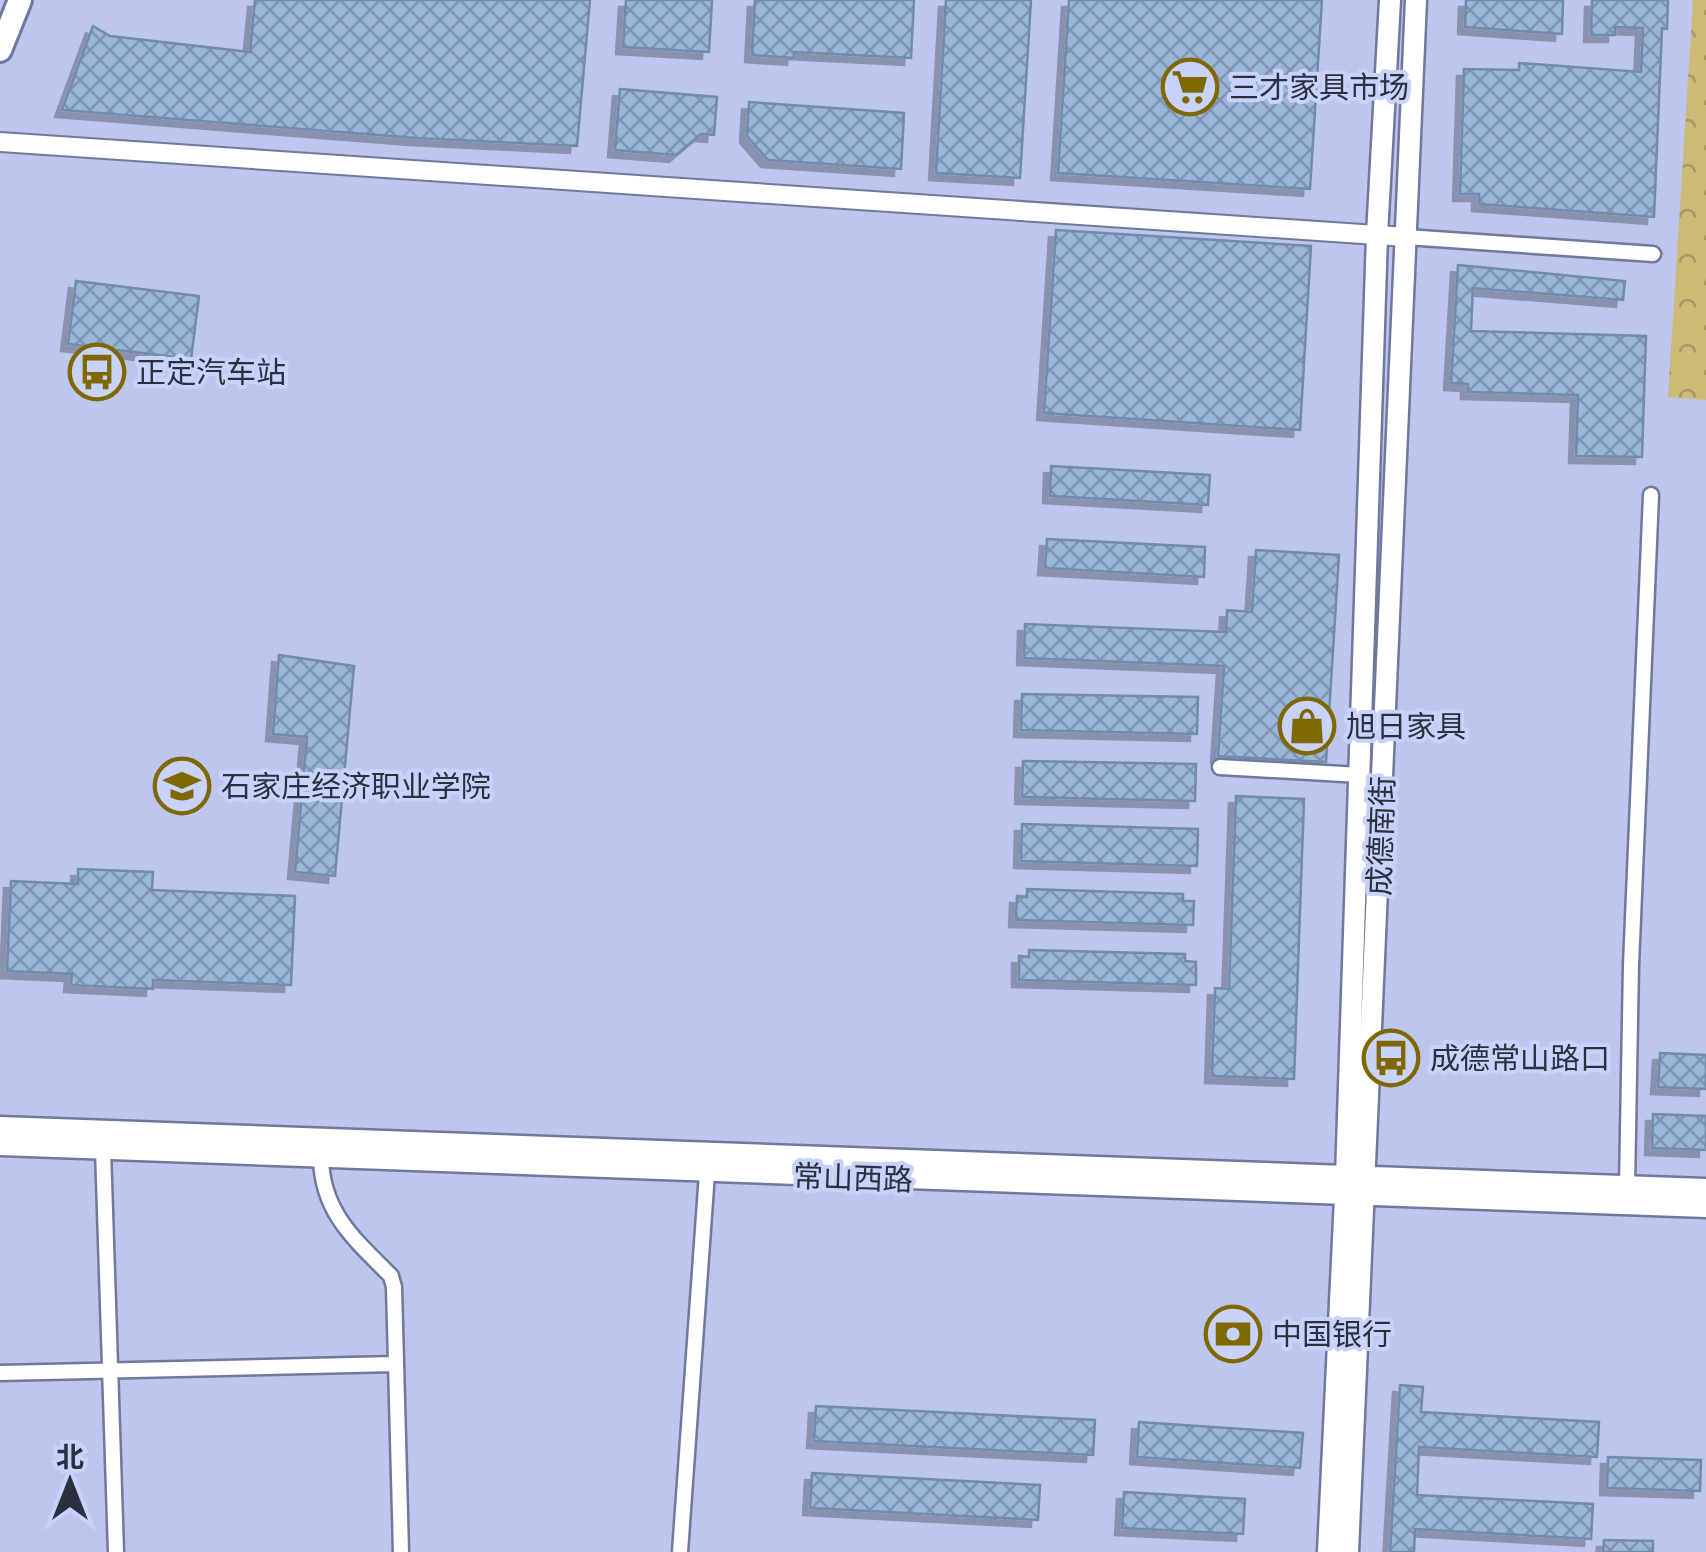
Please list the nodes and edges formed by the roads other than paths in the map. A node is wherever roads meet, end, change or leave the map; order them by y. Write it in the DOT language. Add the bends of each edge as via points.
graph roads {
  1 [pos="20,0"];
  2 [pos="1390,0"];
  3 [pos="1416,0"];
  4 [pos="0,50"];
  5 [pos="0,142"];
  6 [pos="1377,235"];
  7 [pos="1406,237"];
  8 [pos="1653,254"];
  9 [pos="1651,495"];
  10 [pos="1220,768"];
  11 [pos="1360,775"];
  12 [pos="0,1127"];
  13 [pos="0,1145"];
  14 [pos="104,1150"];
  15 [pos="320,1158"];
  16 [pos="707,1173"];
  17 [pos="1355,1186"];
  18 [pos="1628,1186"];
  19 [pos="1706,1188"];
  20 [pos="1706,1207"];
  21 [pos="396,1364"];
  22 [pos="110,1371"];
  23 [pos="0,1373"];
  24 [pos="116,1552"];
  25 [pos="401,1552"];
  26 [pos="680,1552"];
  27 [pos="1328,1552"];
  28 [pos="1348,1552"];
  1 -- 4 [label="highway"];
  2 -- 6 [label="main road, 成德南街"];
  3 -- 7 [label="main road, 成德南街"];
  5 -- 6 [label="street"];
  6 -- 7 [label="street"];
  6 -- 11 [label="main road, 成德南街"];
  7 -- 8 [label="street"];
  7 -- 17 [label="main road, 成德南街"];
  9 -- 18 [label="street"];
  10 -- 11 [label="street"];
  11 -- 17 [label="main road, 成德南街"];
  12 -- 17 [label="main road, 常山西路"];
  13 -- 14 [label="main road, 常山西路"];
  14 -- 15 [label="main road, 常山西路"];
  14 -- 22 [label="street"];
  15 -- 16 [label="main road, 常山西路"];
  15 -- 21 [label="street" via="332,1211 391,1276"];
  16 -- 17 [label="main road, 常山西路"];
  16 -- 26 [label="street"];
  17 -- 18 [label="main road, 常山西路"];
  17 -- 20 [label="main road, 常山西路"];
  17 -- 27 [label="main road, 成德南街"];
  17 -- 28 [label="main road, 成德南街"];
  18 -- 19 [label="main road, 常山西路"];
  21 -- 22 [label="street"];
  21 -- 25 [label="street"];
  22 -- 23 [label="street"];
  22 -- 24 [label="street"];
}
